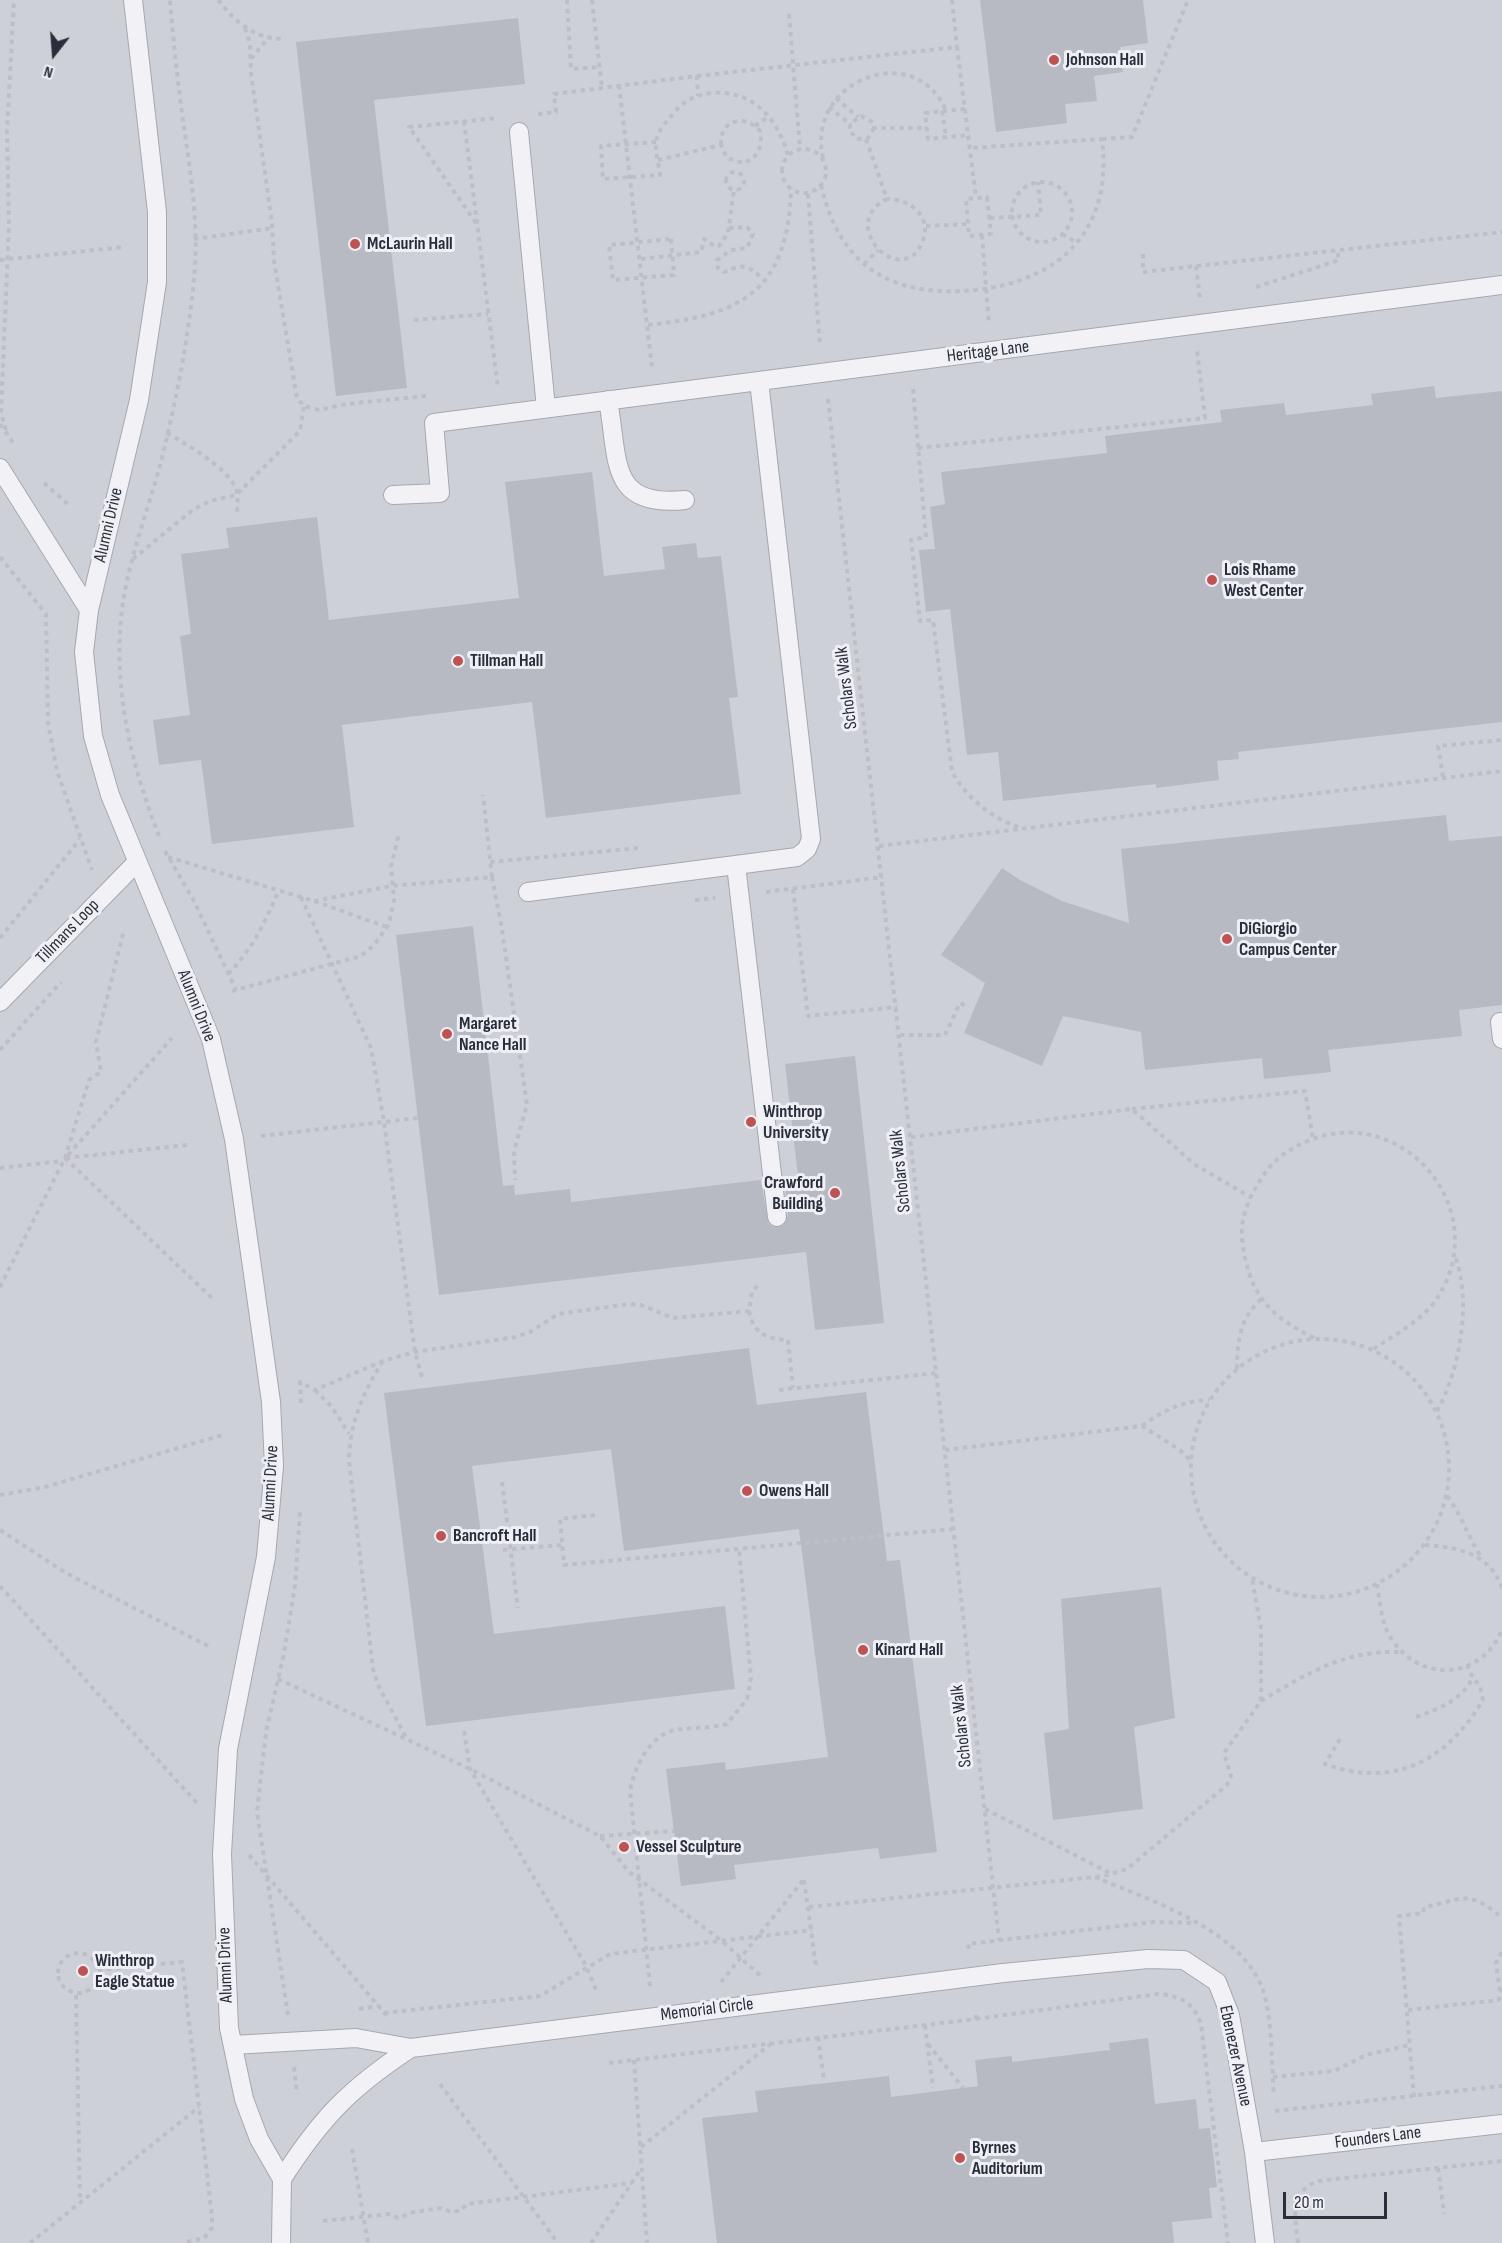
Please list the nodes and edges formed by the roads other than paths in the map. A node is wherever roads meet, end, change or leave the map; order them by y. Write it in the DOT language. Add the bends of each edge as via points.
graph roads {
  1 [pos="133,0"];
  2 [pos="514,124"];
  3 [pos="1502,285"];
  4 [pos="759,381"];
  5 [pos="608,400"];
  6 [pos="546,408"];
  7 [pos="0,468"];
  8 [pos="393,495"];
  9 [pos="686,500"];
  10 [pos="89,610"];
  11 [pos="137,862"];
  12 [pos="736,865"];
  13 [pos="528,892"];
  14 [pos="0,1002"];
  15 [pos="777,1217"];
  16 [pos="1003,1973"];
  17 [pos="231,2036"];
  18 [pos="411,2048"];
  19 [pos="1502,2124"];
  20 [pos="1254,2152"];
  21 [pos="282,2179"];
  22 [pos="282,2243"];
  23 [pos="1265,2243"];
  1 -- 10 [label="lane, Alumni Drive" via="158,212 157,282 139,400"];
  2 -- 6 [label="lane"];
  3 -- 4 [label="lane, Heritage Lane"];
  4 -- 5 [label="lane, Heritage Lane"];
  4 -- 12 [label="lane" via="811,839 797,857"];
  5 -- 6 [label="lane, Heritage Lane"];
  5 -- 9 [label="lane" via="619,466 628,489 641,498 662,502"];
  6 -- 8 [label="lane, Heritage Lane" via="434,423 440,493"];
  7 -- 10 [label="lane"];
  10 -- 11 [label="lane, Alumni Drive" via="84,652 93,736 110,795"];
  11 -- 14 [label="lane, Tillmans Loop"];
  11 -- 17 [label="lane, Alumni Drive" via="211,1039 234,1139 271,1402 274,1466 266,1557 228,1749 222,1854"];
  12 -- 13 [label="lane"];
  12 -- 15 [label="lane"];
  16 -- 18 [label="lane, Memorial Circle"];
  16 -- 20 [label="lane, Ebenezer Avenue" via="1184,1960 1217,1982 1230,2015"];
  17 -- 18 [label="lane, Memorial Circle" via="356,2038"];
  17 -- 21 [label="lane" via="259,2139"];
  18 -- 21 [label="lane, Memorial Circle" via="373,2073 340,2102 312,2133"];
  19 -- 20 [label="lane, Founders Lane"];
  20 -- 23 [label="lane, Ebenezer Avenue"];
  21 -- 22 [label="lane"];
}
